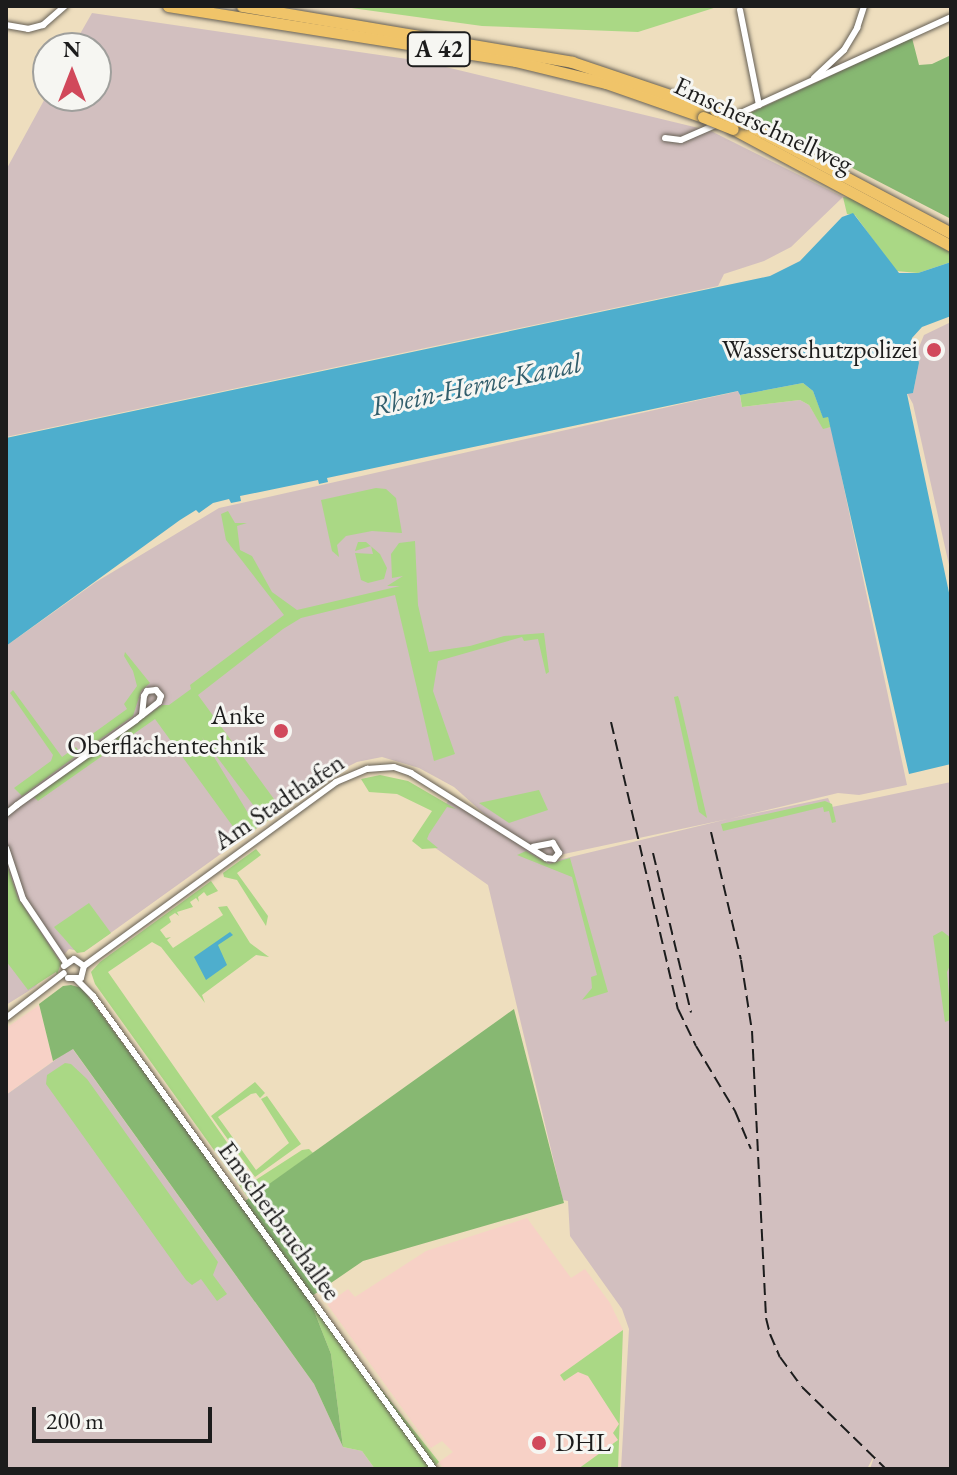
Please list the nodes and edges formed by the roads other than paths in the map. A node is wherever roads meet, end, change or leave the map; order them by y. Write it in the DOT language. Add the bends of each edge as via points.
graph roads {
  1 [pos="65,6"];
  2 [pos="168,6"];
  3 [pos="242,6"];
  4 [pos="864,6"];
  5 [pos="740,10"];
  6 [pos="951,17"];
  7 [pos="6,25"];
  8 [pos="805,85"];
  9 [pos="759,105"];
  10 [pos="739,126"];
  11 [pos="665,138"];
  12 [pos="830,173"];
  13 [pos="951,233"];
  14 [pos="951,246"];
  15 [pos="142,715"];
  16 [pos="6,814"];
  17 [pos="533,847"];
  18 [pos="6,848"];
  19 [pos="68,961"];
  20 [pos="82,963"];
  21 [pos="66,976"];
  22 [pos="80,978"];
  23 [pos="6,1018"];
  24 [pos="434,1469"];
  1 -- 7 [label="street" via="50,22 35,28"];
  2 -- 10 [label="highway, Emscherschnellweg / A 42, bridge" via="515,61 618,86"];
  3 -- 10 [label="highway, Emscherschnellweg / A 42, bridge" via="572,62 715,110"];
  4 -- 8 [label="street" via="844,50"];
  5 -- 9 [label="street"];
  6 -- 8 [label="street"];
  8 -- 9 [label="street"];
  9 -- 11 [label="street" via="681,140"];
  10 -- 12 [label="highway, Emscherschnellweg / A 42"];
  12 -- 13 [label="highway, Emscherschnellweg / A 42"];
  12 -- 14 [label="highway, Emscherschnellweg / A 42"];
  15 -- 16 [label="street"];
  17 -- 20 [label="street, Am Stadthafen" via="411,773 367,769 336,782"];
  18 -- 19 [label="street" via="23,899"];
  19 -- 20 [label="street"];
  19 -- 21 [label="street"];
  20 -- 22 [label="street"];
  21 -- 22 [label="street"];
  21 -- 23 [label="street"];
  22 -- 24 [label="street, Emscherbruchallee"];
}
